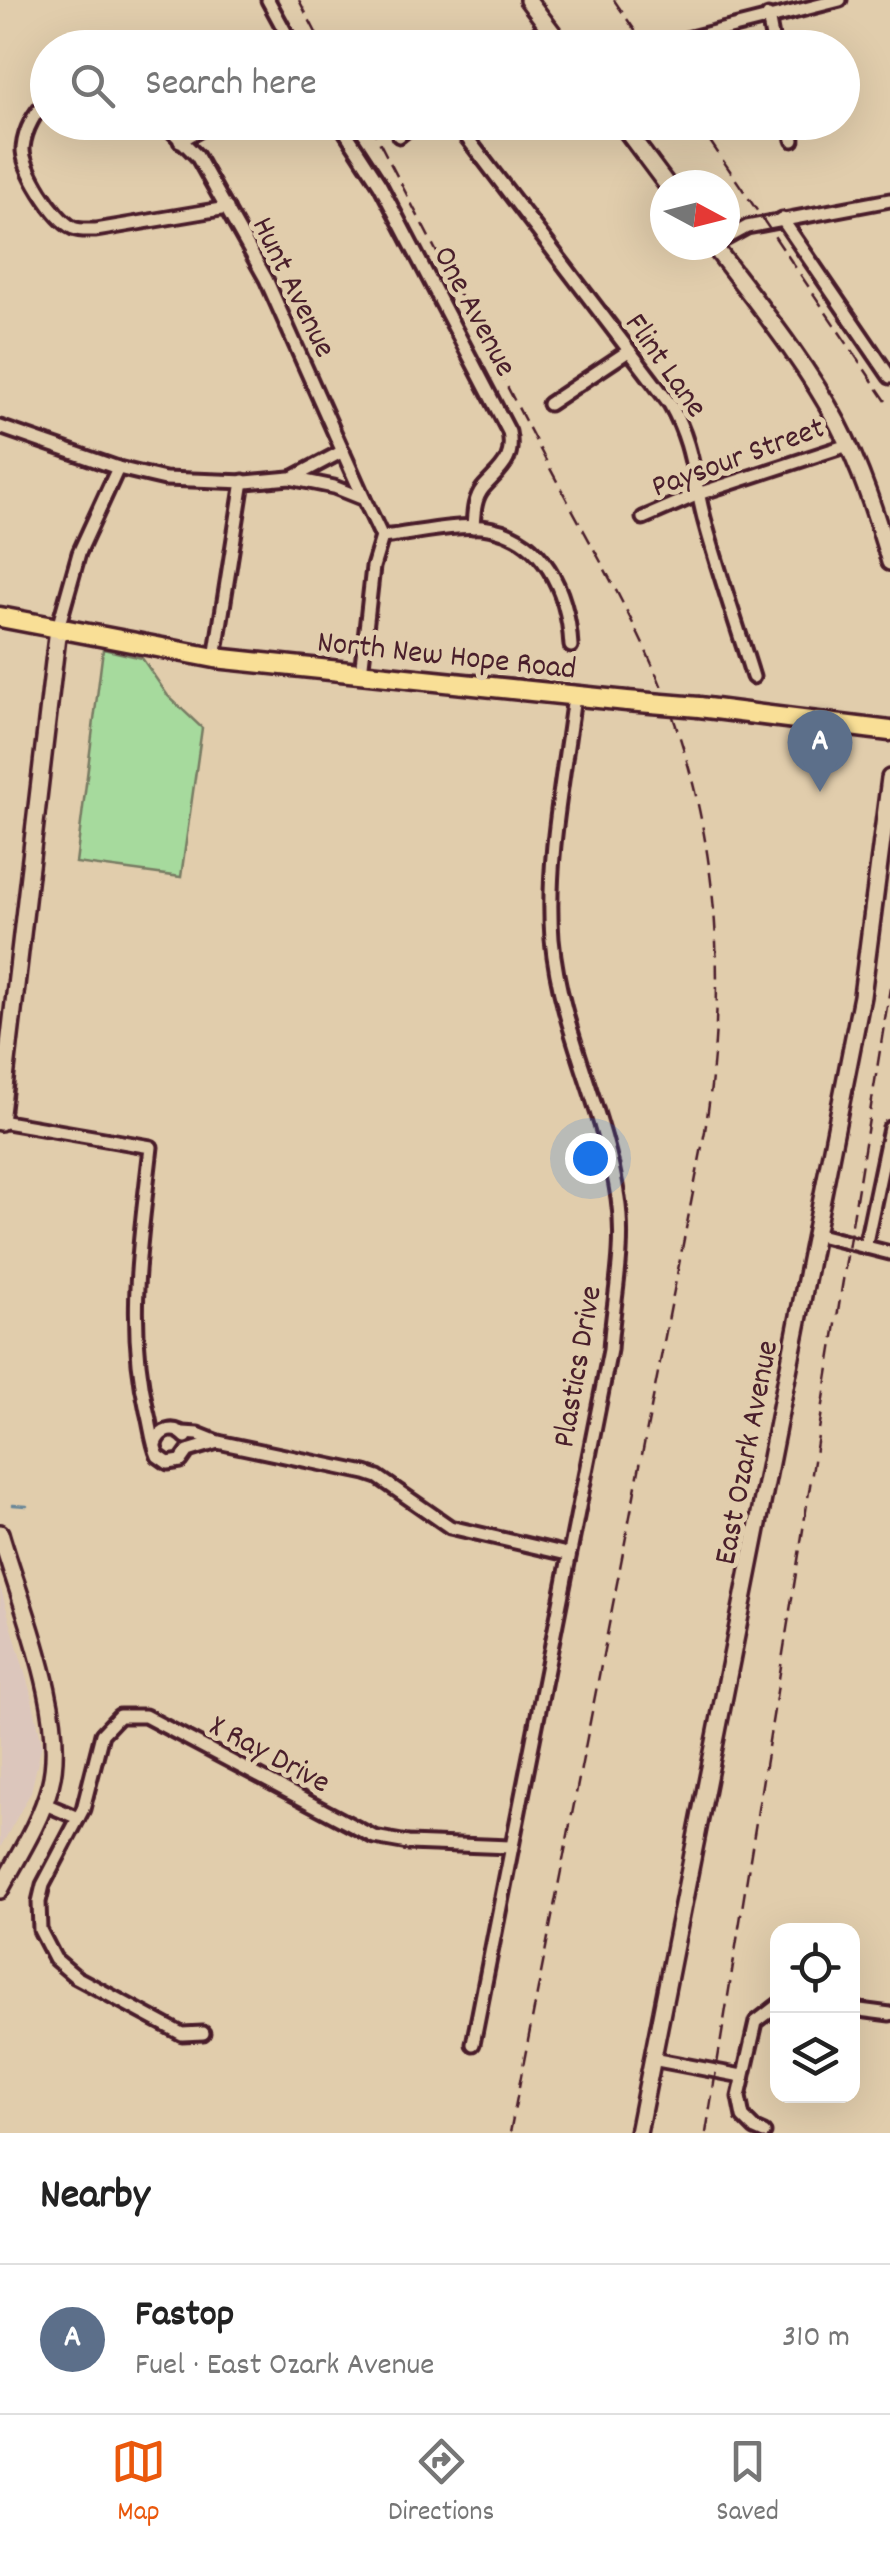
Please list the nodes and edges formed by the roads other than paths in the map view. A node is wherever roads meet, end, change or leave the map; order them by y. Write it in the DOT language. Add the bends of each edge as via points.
graph roads {
  1 [pos="268,0"];
  2 [pos="528,0"];
  3 [pos="840,0"];
  4 [pos="768,16"];
  5 [pos="548,26"];
  6 [pos="284,30"];
  7 [pos="543,30"];
  8 [pos="551,30"];
  9 [pos="717,30"];
  10 [pos="771,30"];
  11 [pos="30,123"];
  12 [pos="351,140"];
  13 [pos="468,140"];
  14 [pos="634,140"];
  15 [pos="180,141"];
  16 [pos="657,170"];
  17 [pos="890,200"];
  18 [pos="227,208"];
  19 [pos="782,219"];
  20 [pos="740,231"];
  21 [pos="724,260"];
  22 [pos="627,352"];
  23 [pos="890,377"];
  24 [pos="549,404"];
  25 [pos="0,427"];
  26 [pos="848,445"];
  27 [pos="343,452"];
  28 [pos="118,468"];
  29 [pos="290,478"];
  30 [pos="243,482"];
  31 [pos="701,492"];
  32 [pos="364,499"];
  33 [pos="643,518"];
  34 [pos="473,527"];
  35 [pos="382,536"];
  36 [pos="890,562"];
  37 [pos="0,617"];
  38 [pos="58,628"];
  39 [pos="571,646"];
  40 [pos="215,658"];
  41 [pos="361,674"];
  42 [pos="754,677"];
  43 [pos="574,696"];
  44 [pos="890,732"];
  45 [pos="890,778"];
  46 [pos="0,1122"];
  47 [pos="890,1128"];
  48 [pos="815,1234"];
  49 [pos="866,1247"];
  50 [pos="890,1253"];
  51 [pos="148,1415"];
  52 [pos="169,1430"];
  53 [pos="182,1433"];
  54 [pos="218,1442"];
  55 [pos="155,1444"];
  56 [pos="188,1451"];
  57 [pos="0,1533"];
  58 [pos="568,1554"];
  59 [pos="6,1578"];
  60 [pos="45,1804"];
  61 [pos="78,1818"];
  62 [pos="510,1847"];
  63 [pos="0,1890"];
  64 [pos="770,2011"];
  65 [pos="860,2011"];
  66 [pos="890,2014"];
  67 [pos="203,2033"];
  68 [pos="472,2044"];
  69 [pos="652,2060"];
  70 [pos="742,2076"];
  71 [pos="638,2133"];
  72 [pos="764,2133"];
  1 -- 6 [label="street"];
  2 -- 5 [label="main road"];
  3 -- 4 [label="street"];
  4 -- 9 [label="street"];
  4 -- 10 [label="street"];
  5 -- 7 [label="street"];
  5 -- 8 [label="main road"];
  11 -- 18 [label="street" via="25,163 57,217 74,229"];
  12 -- 34 [label="street, One Avenue" via="509,432 511,454 477,499"];
  13 -- 22 [label="street, Flint Lane"];
  14 -- 16 [label="main road"];
  15 -- 18 [label="street, Hunt Avenue" via="197,156"];
  17 -- 19 [label="street"];
  18 -- 27 [label="street, Hunt Avenue"];
  19 -- 20 [label="street"];
  19 -- 23 [label="street"];
  21 -- 26 [label="main road" via="802,366"];
  22 -- 24 [label="street"];
  22 -- 31 [label="street, Flint Lane" via="682,426"];
  25 -- 28 [label="street"];
  26 -- 31 [label="street, Paysour Street"];
  26 -- 36 [label="main road"];
  27 -- 29 [label="street"];
  27 -- 32 [label="street, Hunt Avenue"];
  28 -- 30 [label="street" via="165,479"];
  28 -- 38 [label="street" via="79,553"];
  29 -- 30 [label="street"];
  29 -- 32 [label="street"];
  30 -- 40 [label="street"];
  31 -- 33 [label="street, Paysour Street"];
  31 -- 42 [label="street, Flint Lane"];
  32 -- 35 [label="street, Hunt Avenue"];
  34 -- 35 [label="street"];
  34 -- 39 [label="street" via="514,537 545,562 566,603"];
  35 -- 41 [label="street"];
  37 -- 38 [label="main road, North New Hope Road"];
  38 -- 40 [label="main road, North New Hope Road"];
  38 -- 46 [label="main road"];
  40 -- 41 [label="main road, North New Hope Road"];
  41 -- 43 [label="main road, North New Hope Road"];
  43 -- 44 [label="main road, North New Hope Road, bridge"];
  43 -- 58 [label="street, Plastics Drive" via="553,860 552,937 565,1012 613,1169 622,1237 610,1350"];
  45 -- 48 [label="main road, East Ozark Avenue" via="868,967"];
  46 -- 51 [label="street" via="151,1147 134,1317"];
  47 -- 49 [label="street"];
  48 -- 49 [label="street"];
  48 -- 69 [label="main road, East Ozark Avenue"];
  49 -- 50 [label="street"];
  51 -- 52 [label="street"];
  51 -- 55 [label="street"];
  52 -- 53 [label="street"];
  52 -- 55 [label="street"];
  53 -- 54 [label="street"];
  53 -- 56 [label="street"];
  54 -- 56 [label="street"];
  54 -- 58 [label="street" via="366,1473 450,1527"];
  55 -- 56 [label="street" via="168,1464"];
  57 -- 59 [label="main road"];
  58 -- 62 [label="street, Plastics Drive"];
  59 -- 60 [label="main road" via="53,1714 54,1763"];
  60 -- 61 [label="street"];
  60 -- 63 [label="main road"];
  61 -- 62 [label="street, X Ray Drive" via="102,1734 119,1716 137,1714 374,1837"];
  61 -- 67 [label="street, X Ray Drive" via="43,1885 40,1930 47,1947 76,1977 182,2034"];
  62 -- 68 [label="street, Plastics Drive"];
  64 -- 70 [label="street" via="756,2022"];
  65 -- 66 [label="street"];
  69 -- 70 [label="street"];
  69 -- 71 [label="main road, East Ozark Avenue"];
  70 -- 72 [label="street" via="743,2116"];
}
